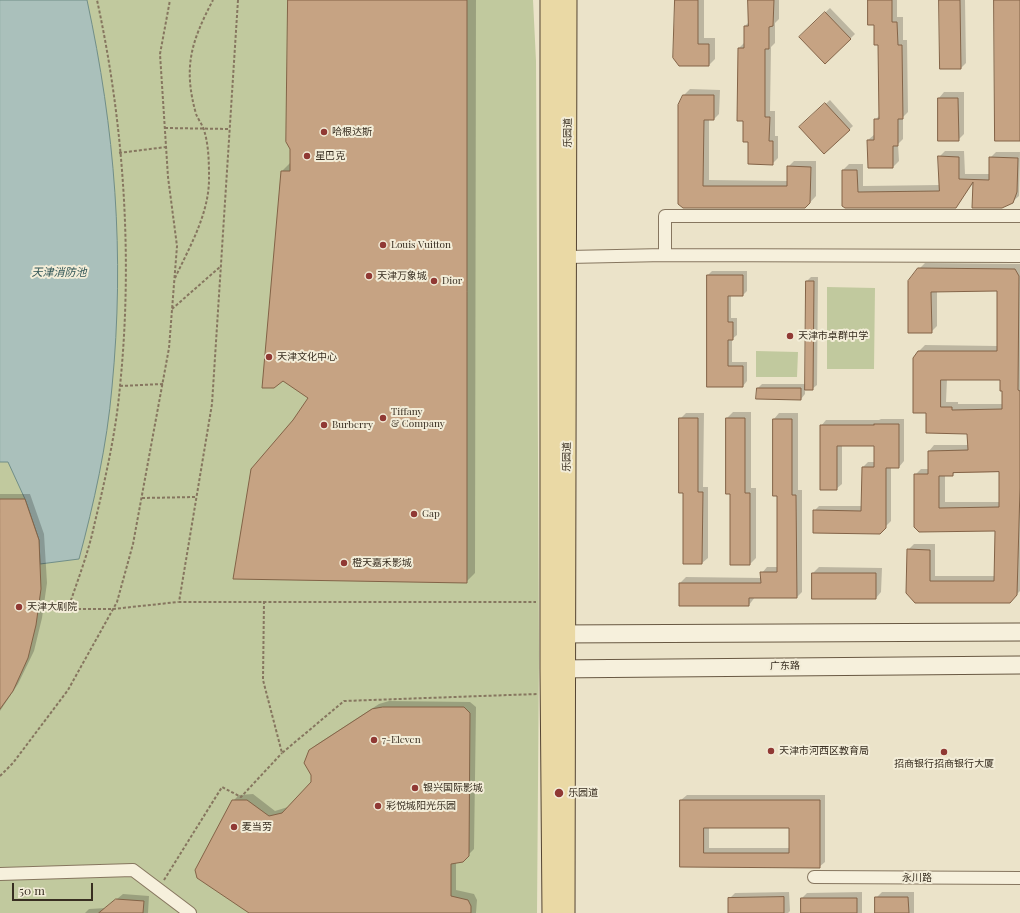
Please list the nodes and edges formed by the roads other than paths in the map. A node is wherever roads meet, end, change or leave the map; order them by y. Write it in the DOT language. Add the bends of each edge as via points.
graph roads {
  1 [pos="550,0"];
  2 [pos="567,0"];
  3 [pos="1020,216"];
  4 [pos="665,255"];
  5 [pos="1020,256"];
  6 [pos="559,257"];
  7 [pos="1020,632"];
  8 [pos="559,634"];
  9 [pos="1020,665"];
  10 [pos="558,668"];
  11 [pos="0,874"];
  12 [pos="814,877"];
  13 [pos="1020,878"];
  14 [pos="190,913"];
  15 [pos="552,913"];
  16 [pos="565,913"];
  1 -- 6 [label="main road, 乐园道"];
  2 -- 6 [label="main road, 乐园道"];
  3 -- 4 [label="street" via="665,216"];
  4 -- 5 [label="street"];
  4 -- 6 [label="street"];
  6 -- 8 [label="main road, 乐园道"];
  6 -- 8 [label="main road, 乐园道" via="550,602"];
  7 -- 8 [label="main road"];
  8 -- 10 [label="main road, 乐园道"];
  9 -- 10 [label="main road, 广东路"];
  10 -- 15 [label="main road, 乐园道" via="550,694"];
  10 -- 16 [label="main road, 乐园道"];
  11 -- 14 [label="street" via="134,870"];
  12 -- 13 [label="street, 永川路"];
}
